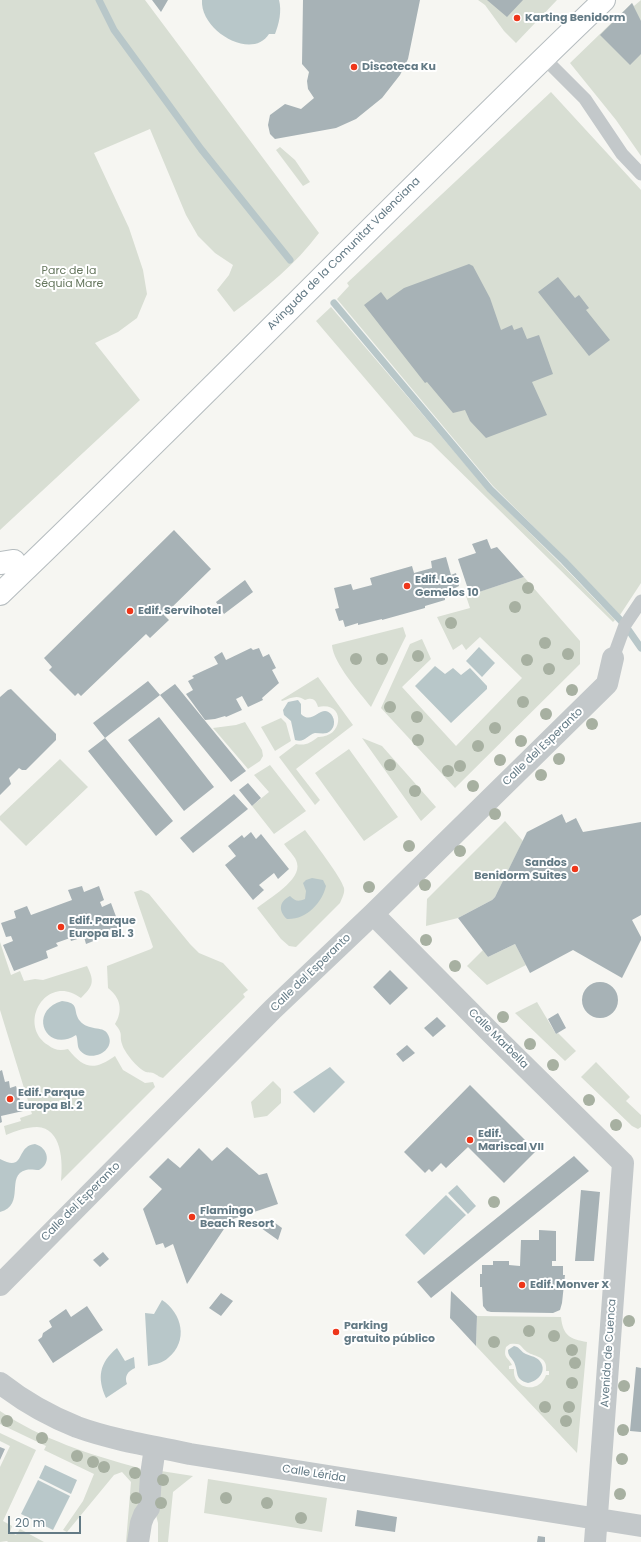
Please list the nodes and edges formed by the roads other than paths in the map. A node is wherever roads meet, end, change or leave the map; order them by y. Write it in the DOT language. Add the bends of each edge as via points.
graph roads {
  1 [pos="604,0"];
  2 [pos="544,58"];
  3 [pos="641,174"];
  4 [pos="87,511"];
  5 [pos="4,565"];
  6 [pos="0,594"];
  7 [pos="641,601"];
  8 [pos="613,658"];
  9 [pos="373,914"];
  10 [pos="632,1161"];
  11 [pos="0,1285"];
  12 [pos="0,1382"];
  13 [pos="155,1447"];
  14 [pos="149,1508"];
  15 [pos="596,1519"];
  16 [pos="641,1526"];
  17 [pos="138,1542"];
  18 [pos="152,1542"];
  19 [pos="594,1542"];
  1 -- 2 [label="main road, Avinguda de la Comunitat Valenciana"];
  2 -- 3 [label="lane" via="585,99 622,154"];
  2 -- 4 [label="main road, Avinguda de la Comunitat Valenciana"];
  4 -- 5 [label="main road, Avinguda de la Comunitat Valenciana"];
  4 -- 6 [label="main road, Avinguda de la Comunitat Valenciana"];
  7 -- 8 [label="lane" via="625,625"];
  8 -- 9 [label="street, Calle del Esperanto" via="607,684"];
  9 -- 10 [label="street, Calle Marbella" via="494,1037"];
  9 -- 11 [label="street, Calle del Esperanto" via="273,1008"];
  10 -- 15 [label="street, Avenida de Cuenca"];
  12 -- 13 [label="street, Calle Lérida" via="46,1413 76,1427"];
  13 -- 14 [label="street"];
  13 -- 15 [label="street, Calle Lérida"];
  14 -- 17 [label="street" via="140,1524"];
  14 -- 18 [label="street"];
  15 -- 16 [label="street, Calle Lérida"];
  15 -- 19 [label="street, Avenida de Cuenca"];
}
